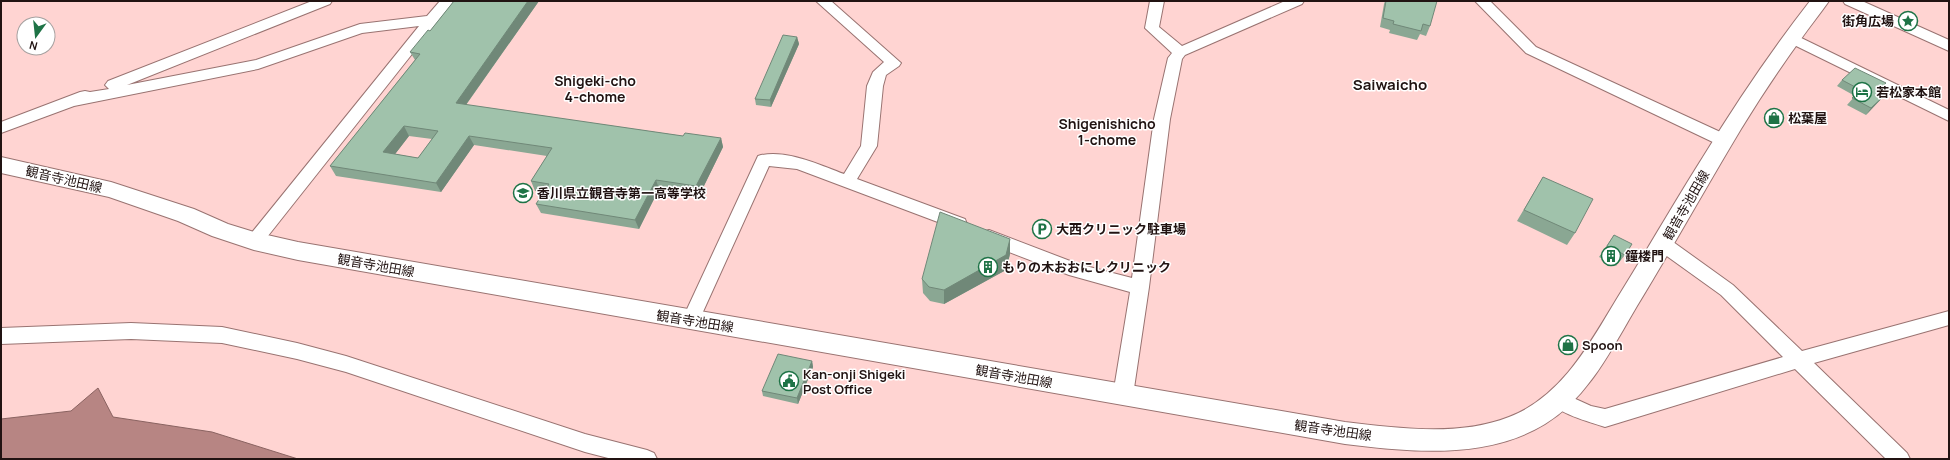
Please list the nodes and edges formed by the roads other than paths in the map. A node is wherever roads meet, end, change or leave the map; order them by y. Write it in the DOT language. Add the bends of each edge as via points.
graph roads {
  1 [pos="326,1"];
  2 [pos="447,1"];
  3 [pos="823,1"];
  4 [pos="1156,1"];
  5 [pos="1297,1"];
  6 [pos="1482,1"];
  7 [pos="1820,1"];
  8 [pos="1850,1"];
  9 [pos="431,20"];
  10 [pos="1791,38"];
  11 [pos="1949,46"];
  12 [pos="1180,52"];
  13 [pos="74,101"];
  14 [pos="1949,116"];
  15 [pos="1,128"];
  16 [pos="1723,140"];
  17 [pos="1,164"];
  18 [pos="847,182"];
  19 [pos="254,241"];
  20 [pos="1663,244"];
  21 [pos="1140,287"];
  22 [pos="1949,318"];
  23 [pos="691,320"];
  24 [pos="1,336"];
  25 [pos="1797,360"];
  26 [pos="1123,395"];
  27 [pos="1558,399"];
  28 [pos="647,459"];
  29 [pos="1900,459"];
  1 -- 13 [label="street"];
  2 -- 9 [label="street"];
  3 -- 18 [label="street" via="894,64 880,72 875,86 869,146"];
  4 -- 12 [label="street" via="1152,28"];
  5 -- 12 [label="street"];
  6 -- 16 [label="street" via="1531,50"];
  7 -- 10 [label="main road, 観音寺池田線"];
  8 -- 11 [label="street"];
  9 -- 13 [label="street" via="360,29 258,64"];
  9 -- 19 [label="street"];
  10 -- 14 [label="street"];
  10 -- 16 [label="main road, 観音寺池田線"];
  12 -- 21 [label="street" via="1175,58 1162,120"];
  13 -- 15 [label="street"];
  16 -- 20 [label="main road, 観音寺池田線"];
  17 -- 19 [label="main road, 観音寺池田線" via="111,190"];
  18 -- 21 [label="street" via="1075,270"];
  18 -- 23 [label="street" via="799,163 764,160"];
  19 -- 23 [label="main road, 観音寺池田線" via="298,251"];
  20 -- 25 [label="street" via="1727,290"];
  20 -- 27 [label="main road, 観音寺池田線" via="1588,365"];
  21 -- 26 [label="street"];
  22 -- 25 [label="street"];
  23 -- 26 [label="main road, 観音寺池田線"];
  24 -- 28 [label="street" via="131,331 222,335 346,364 585,443"];
  25 -- 27 [label="street" via="1606,418 1587,413"];
  25 -- 29 [label="street"];
  26 -- 27 [label="main road, 観音寺池田線" via="1345,433 1430,440 1471,437 1503,431 1535,417"];
}
